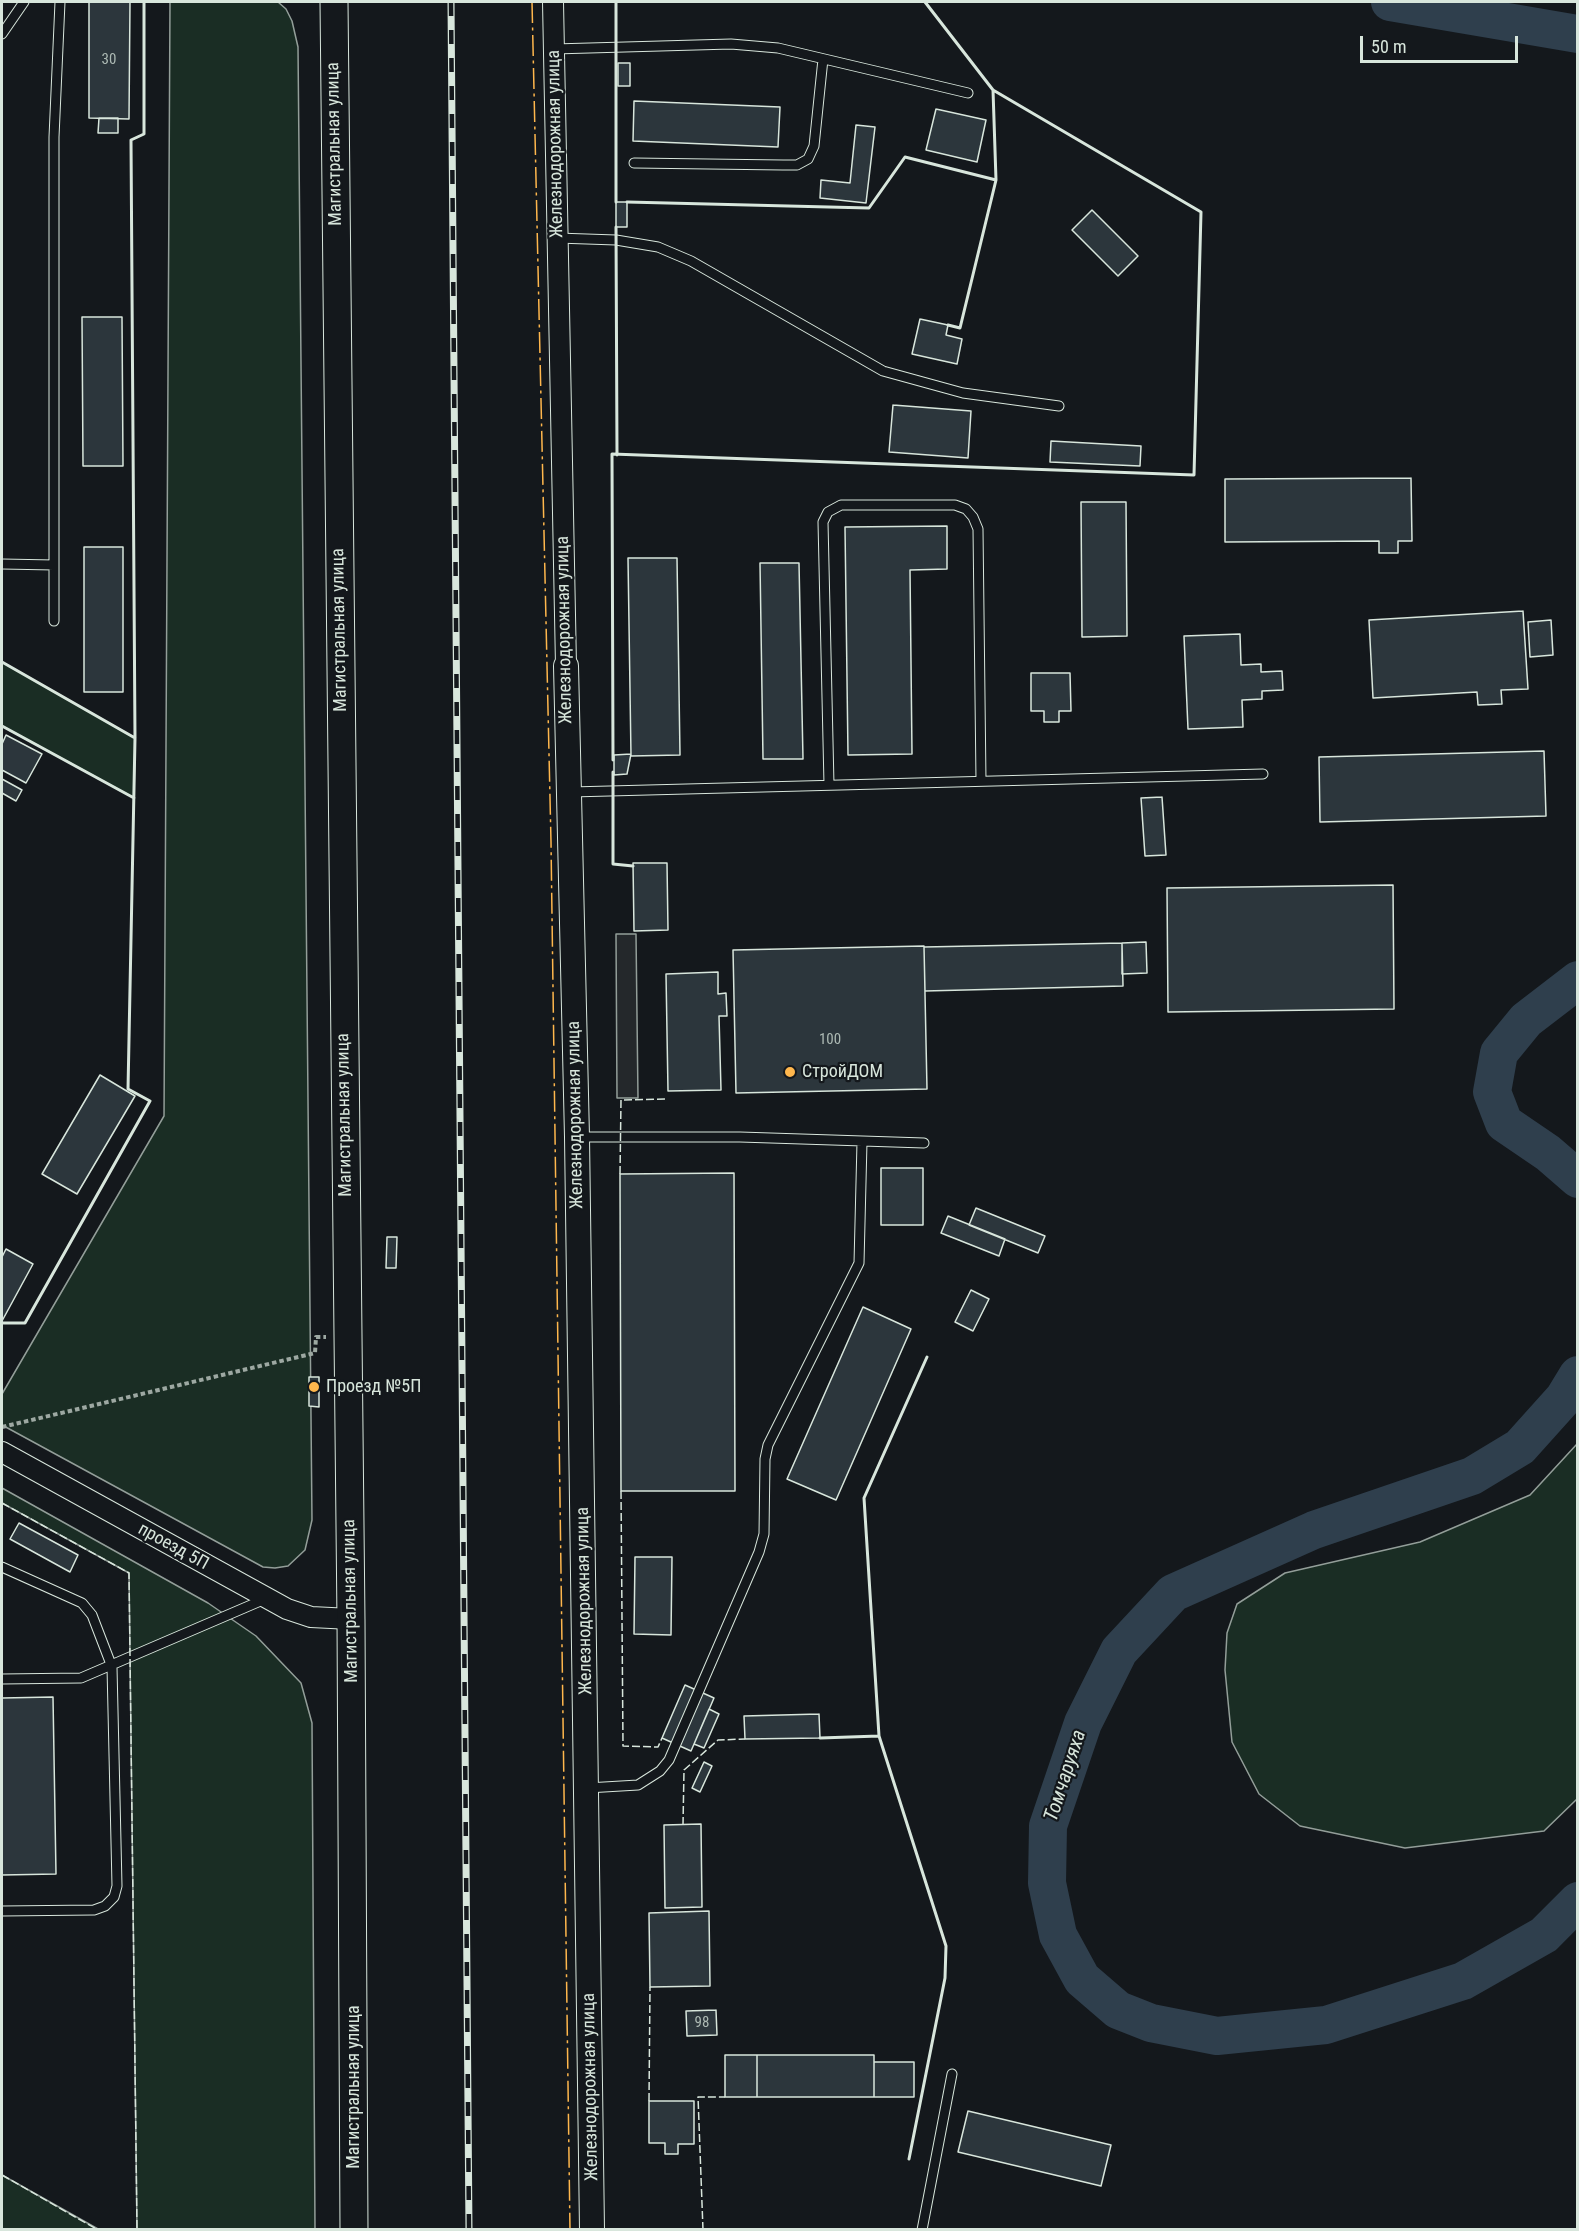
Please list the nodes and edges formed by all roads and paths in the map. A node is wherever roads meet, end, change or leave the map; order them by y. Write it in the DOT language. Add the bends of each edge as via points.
graph roads {
  1 [pos="24,2"];
  2 [pos="60,2"];
  3 [pos="334,2"];
  4 [pos="553,2"];
  5 [pos="2,34"];
  6 [pos="554,49"];
  7 [pos="823,59"];
  8 [pos="968,93"];
  9 [pos="634,163"];
  10 [pos="557,238"];
  11 [pos="1059,406"];
  12 [pos="2,564"];
  13 [pos="54,565"];
  14 [pos="54,621"];
  15 [pos="566,666"];
  16 [pos="1263,774"];
  17 [pos="981,781"];
  18 [pos="829,785"];
  19 [pos="569,792"];
  20 [pos="577,1137"];
  21 [pos="862,1142"];
  22 [pos="924,1143"];
  23 [pos="316,1337"];
  24 [pos="2,1427"];
  25 [pos="2,1452"];
  26 [pos="2,1567"];
  27 [pos="267,1598"];
  28 [pos="351,1619"];
  29 [pos="112,1666"];
  30 [pos="2,1679"];
  31 [pos="587,1788"];
  32 [pos="2,1911"];
  33 [pos="952,2074"];
  34 [pos="354,2229"];
  35 [pos="592,2229"];
  36 [pos="922,2229"];
  1 -- 5 [label="lane"];
  2 -- 13 [label="lane" via="54,136"];
  3 -- 28 [label="main road, Магистральная улица"];
  4 -- 6 [label="street, Железнодорожная улица"];
  6 -- 7 [label="lane" via="731,44 778,48"];
  6 -- 10 [label="street, Железнодорожная улица"];
  7 -- 8 [label="lane"];
  7 -- 9 [label="lane" via="814,146 808,159 797,165"];
  10 -- 11 [label="lane" via="616,240 658,247 691,261 883,371 963,393"];
  10 -- 15 [label="street, Железнодорожная улица"];
  12 -- 13 [label="lane"];
  13 -- 14 [label="lane"];
  15 -- 19 [label="street, Железнодорожная улица"];
  16 -- 17 [label="lane"];
  17 -- 18 [label="lane"];
  17 -- 18 [label="lane" via="978,529 973,517 955,505 841,505 828,512 823,522"];
  18 -- 19 [label="lane"];
  19 -- 20 [label="street, Железнодорожная улица"];
  20 -- 21 [label="lane"];
  20 -- 31 [label="street, Железнодорожная улица"];
  21 -- 22 [label="lane"];
  21 -- 31 [label="lane" via="860,1263 768,1445 764,1534 759,1552 669,1760 638,1785"];
  23 -- 24 [label="path" via="315,1353"];
  25 -- 27 [label="street, проезд 5П"];
  26 -- 29 [label="lane" via="87,1608"];
  27 -- 28 [label="street, проезд 5П" via="311,1617"];
  27 -- 29 [label="lane"];
  28 -- 34 [label="main road, Магистральная улица"];
  29 -- 30 [label="lane" via="81,1678"];
  29 -- 32 [label="lane" via="117,1886 114,1897 94,1910"];
  31 -- 35 [label="street, Железнодорожная улица"];
  33 -- 36 [label="lane"];
}
